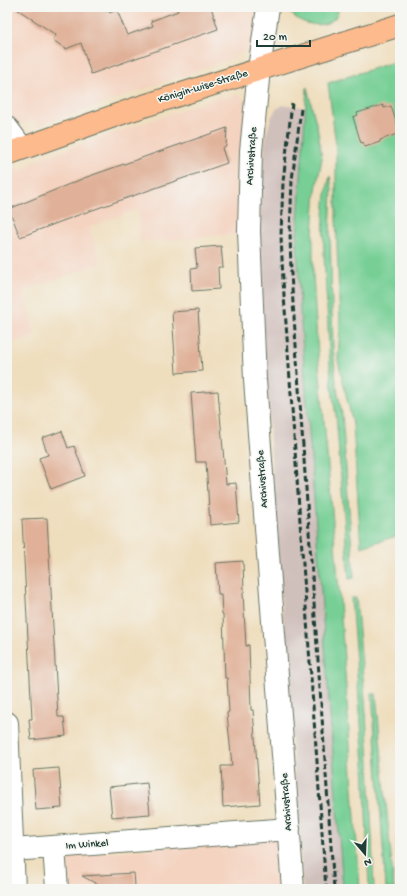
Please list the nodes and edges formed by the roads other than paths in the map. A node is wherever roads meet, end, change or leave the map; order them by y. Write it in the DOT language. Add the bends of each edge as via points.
graph roads {
  1 [pos="268,7"];
  2 [pos="400,25"];
  3 [pos="259,70"];
  4 [pos="7,128"];
  5 [pos="15,151"];
  6 [pos="7,723"];
  7 [pos="289,829"];
  8 [pos="54,847"];
  9 [pos="13,850"];
  10 [pos="14,889"];
  11 [pos="57,889"];
  12 [pos="293,889"];
  1 -- 3 [label="street, Archivstraße"];
  2 -- 3 [label="main road, Königin-Luise-Straße"];
  3 -- 5 [label="main road, Königin-Luise-Straße" via="131,110"];
  3 -- 7 [label="street, Archivstraße" via="250,166 249,238 255,380"];
  4 -- 5 [label="street"];
  6 -- 9 [label="street"];
  7 -- 8 [label="street, Im Winkel"];
  7 -- 12 [label="street, Archivstraße"];
  8 -- 9 [label="street, Im Winkel"];
  8 -- 11 [label="street"];
  9 -- 10 [label="street"];
}
